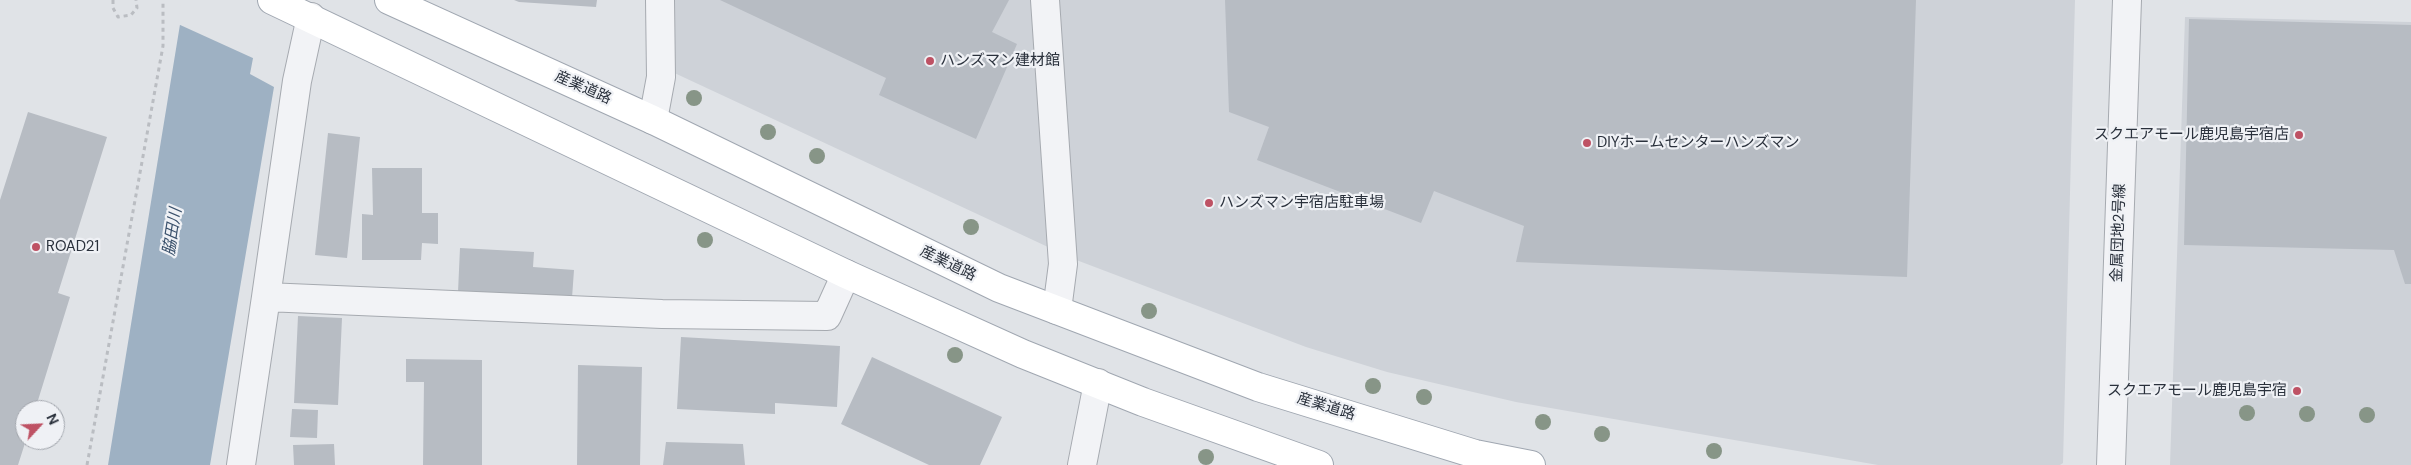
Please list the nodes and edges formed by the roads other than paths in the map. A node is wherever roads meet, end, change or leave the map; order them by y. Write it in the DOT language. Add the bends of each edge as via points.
graph roads {
  1 [pos="389,0"];
  2 [pos="660,0"];
  3 [pos="1046,0"];
  4 [pos="2127,0"];
  5 [pos="275,1"];
  6 [pos="311,17"];
  7 [pos="653,120"];
  8 [pos="846,274"];
  9 [pos="266,298"];
  10 [pos="1057,310"];
  11 [pos="1098,383"];
  12 [pos="241,465"];
  13 [pos="1082,465"];
  14 [pos="1319,465"];
  15 [pos="1531,465"];
  16 [pos="2111,465"];
  1 -- 7 [label="main road, 産業道路"];
  2 -- 7 [label="street" via="661,77"];
  3 -- 10 [label="street" via="1062,264"];
  4 -- 16 [label="street, 金属団地2号線"];
  5 -- 6 [label="main road"];
  6 -- 8 [label="main road"];
  6 -- 9 [label="street" via="297,81"];
  7 -- 10 [label="main road, 産業道路" via="999,288"];
  8 -- 9 [label="street" via="827,316 662,314"];
  8 -- 11 [label="main road" via="1023,354"];
  9 -- 12 [label="street"];
  10 -- 15 [label="main road, 産業道路" via="1258,387 1475,454"];
  11 -- 13 [label="street"];
  11 -- 14 [label="main road"];
}
